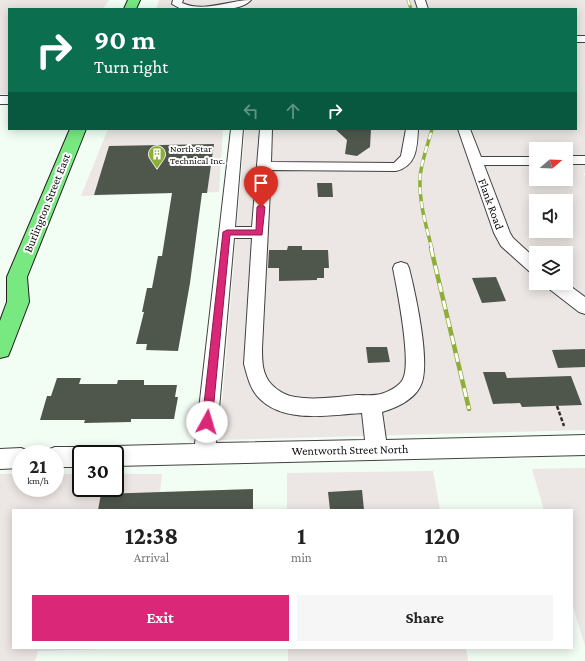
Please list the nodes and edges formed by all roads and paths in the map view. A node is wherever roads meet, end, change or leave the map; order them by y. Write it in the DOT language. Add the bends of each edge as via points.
graph roads {
  1 [pos="178,0"];
  2 [pos="246,0"];
  3 [pos="208,4"];
  4 [pos="78,130"];
  5 [pos="237,130"];
  6 [pos="266,130"];
  7 [pos="412,130"];
  8 [pos="464,130"];
  9 [pos="573,160"];
  10 [pos="585,160"];
  11 [pos="529,161"];
  12 [pos="476,162"];
  13 [pos="263,166"];
  14 [pos="227,232"];
  15 [pos="259,233"];
  16 [pos="529,262"];
  17 [pos="401,268"];
  18 [pos="17,277"];
  19 [pos="563,290"];
  20 [pos="0,292"];
  21 [pos="585,307"];
  22 [pos="0,349"];
  23 [pos="371,404"];
  24 [pos="585,445"];
  25 [pos="377,450"];
  26 [pos="204,454"];
  27 [pos="124,456"];
  28 [pos="0,458"];
  29 [pos="12,458"];
  1 -- 3 [label="street" via="181,7"];
  2 -- 3 [label="street" via="237,5"];
  4 -- 18 [label="main road, Burlington Street East"];
  5 -- 14 [label="street"];
  6 -- 13 [label="street"];
  7 -- 13 [label="street" via="407,160 396,167"];
  8 -- 12 [label="street, Flank Road"];
  9 -- 10 [label="street"];
  11 -- 12 [label="street"];
  12 -- 16 [label="street, Flank Road" via="502,233 507,242"];
  13 -- 15 [label="street"];
  14 -- 15 [label="street"];
  14 -- 26 [label="street"];
  15 -- 23 [label="street" via="253,364 257,378 265,391 277,400 291,405 310,407"];
  17 -- 23 [label="street" via="414,335 413,382 403,393 383,403"];
  18 -- 20 [label="main road, Burlington Street East"];
  18 -- 22 [label="main road, Burlington Street East" via="18,302"];
  19 -- 21 [label="street"];
  23 -- 25 [label="street"];
  24 -- 25 [label="street, Wentworth Street North"];
  25 -- 26 [label="street, Wentworth Street North"];
  26 -- 27 [label="street, Wentworth Street North"];
  28 -- 29 [label="street"];
}
